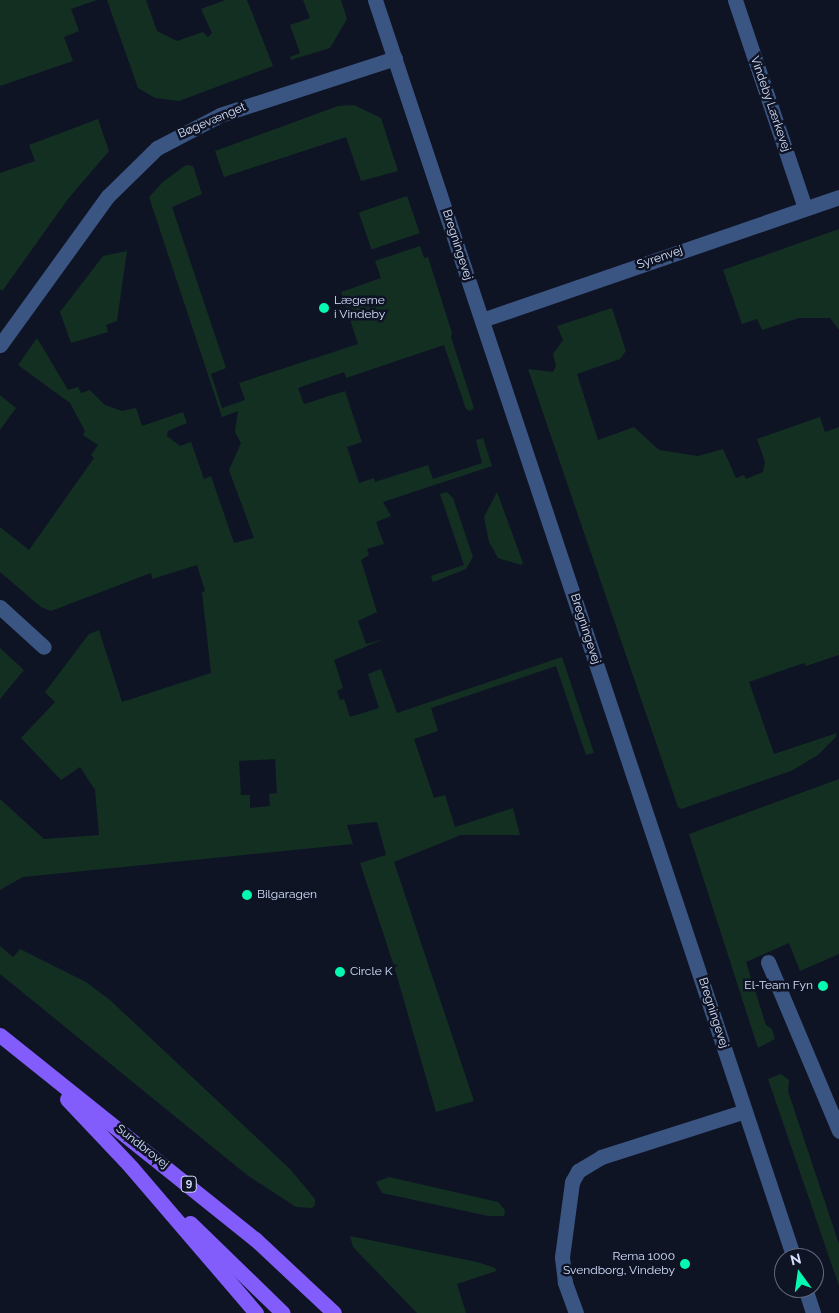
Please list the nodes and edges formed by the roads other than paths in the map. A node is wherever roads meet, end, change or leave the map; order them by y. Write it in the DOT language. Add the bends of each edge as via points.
graph roads {
  1 [pos="375,0"];
  2 [pos="735,0"];
  3 [pos="395,58"];
  4 [pos="839,197"];
  5 [pos="806,208"];
  6 [pos="482,320"];
  7 [pos="0,344"];
  8 [pos="0,607"];
  9 [pos="44,647"];
  10 [pos="768,962"];
  11 [pos="0,1035"];
  12 [pos="36,1065"];
  13 [pos="745,1111"];
  14 [pos="839,1132"];
  15 [pos="131,1167"];
  16 [pos="791,1248"];
  17 [pos="808,1298"];
  18 [pos="256,1313"];
  19 [pos="283,1313"];
  20 [pos="334,1313"];
  21 [pos="576,1313"];
  22 [pos="813,1313"];
  1 -- 3 [label="street, Bregningevej"];
  2 -- 5 [label="street, Vindeby Lærkevej"];
  3 -- 6 [label="street, Bregningevej"];
  3 -- 7 [label="street, Bøgevænget" via="220,115 157,148 108,196"];
  4 -- 5 [label="street, Syrenvej"];
  5 -- 6 [label="street, Syrenvej"];
  6 -- 13 [label="street, Bregningevej"];
  8 -- 9 [label="street"];
  10 -- 14 [label="street"];
  11 -- 12 [label="main road, Sundbrovej / 9"];
  12 -- 15 [label="main road, Sundbrovej / 9"];
  12 -- 20 [label="main road, Sundbrovej / 9" via="212,1203"];
  13 -- 16 [label="street, Bregningevej"];
  13 -- 21 [label="street" via="601,1157 578,1171 572,1182 562,1257 565,1282"];
  15 -- 18 [label="main road, Sundbrovej / 9"];
  15 -- 19 [label="main road"];
  17 -- 22 [label="street"];
}
